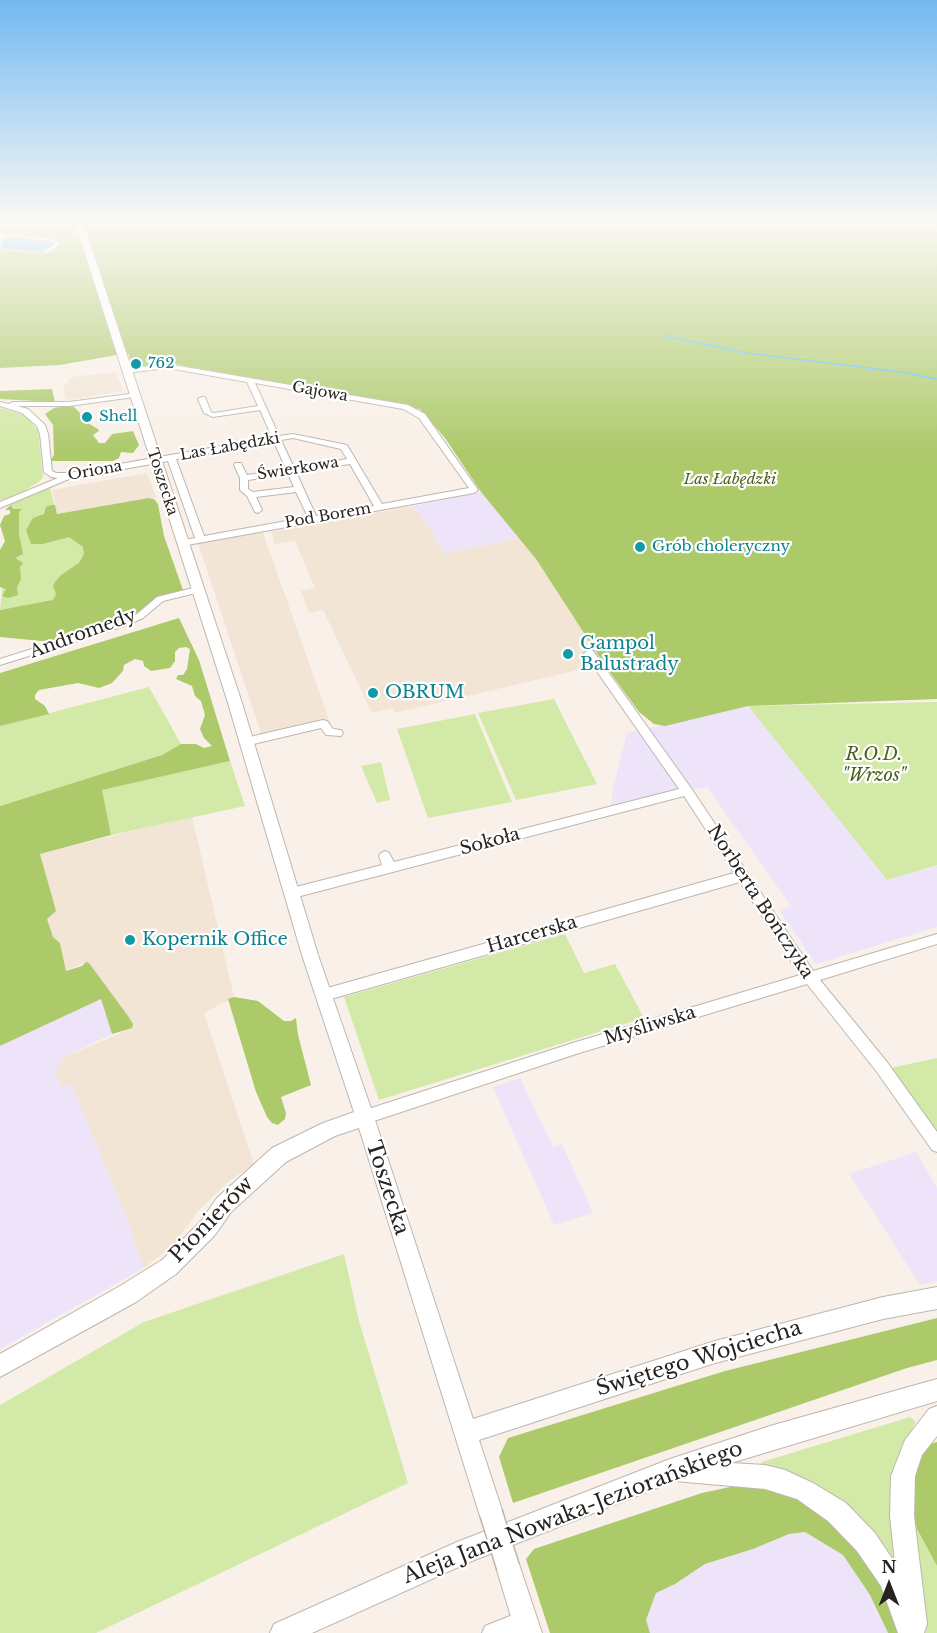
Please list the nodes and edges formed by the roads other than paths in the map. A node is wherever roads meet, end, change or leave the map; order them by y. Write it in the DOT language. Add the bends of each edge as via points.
graph roads {
  1 [pos="103,298"];
  2 [pos="126,371"];
  3 [pos="250,380"];
  4 [pos="134,395"];
  5 [pos="202,399"];
  6 [pos="0,404"];
  7 [pos="263,408"];
  8 [pos="276,439"];
  9 [pos="171,457"];
  10 [pos="154,458"];
  11 [pos="352,461"];
  12 [pos="238,465"];
  13 [pos="291,472"];
  14 [pos="58,475"];
  15 [pos="244,478"];
  16 [pos="299,489"];
  17 [pos="474,490"];
  18 [pos="251,495"];
  19 [pos="0,505"];
  20 [pos="379,507"];
  21 [pos="258,510"];
  22 [pos="313,519"];
  23 [pos="200,539"];
  24 [pos="182,543"];
  25 [pos="197,590"];
  26 [pos="589,653"];
  27 [pos="0,662"];
  28 [pos="338,733"];
  29 [pos="245,742"];
  30 [pos="687,791"];
  31 [pos="741,876"];
  32 [pos="293,893"];
  33 [pos="937,939"];
  34 [pos="810,978"];
  35 [pos="324,995"];
  36 [pos="365,1117"];
  37 [pos="937,1145"];
  38 [pos="937,1298"];
  39 [pos="0,1366"];
  40 [pos="937,1390"];
  41 [pos="937,1417"];
  42 [pos="466,1433"];
  43 [pos="670,1471"];
  44 [pos="527,1627"];
  45 [pos="284,1633"];
  46 [pos="492,1633"];
  47 [pos="913,1633"];
  1 -- 2 [label="main road, Toszecka"];
  2 -- 3 [label="street, Gajowa" via="167,366"];
  2 -- 4 [label="main road, Toszecka"];
  3 -- 7 [label="street"];
  3 -- 17 [label="street, Gajowa" via="416,411"];
  4 -- 6 [label="street" via="69,404"];
  4 -- 10 [label="main road, Toszecka"];
  5 -- 7 [label="street" via="213,415"];
  6 -- 14 [label="street, Oriona" via="26,411 38,421 44,434 46,460"];
  7 -- 8 [label="street"];
  8 -- 9 [label="street, Las Łabędzki"];
  8 -- 11 [label="street, Las Łabędzki" via="293,436 344,447"];
  8 -- 13 [label="street"];
  9 -- 10 [label="street, Las Łabędzki"];
  9 -- 23 [label="street, Toszecka"];
  10 -- 14 [label="street, Oriona"];
  10 -- 24 [label="main road, Toszecka"];
  11 -- 13 [label="street, Świerkowa"];
  11 -- 20 [label="street, Las Łabędzki"];
  12 -- 15 [label="street, Świerkowa"];
  13 -- 15 [label="street, Świerkowa"];
  13 -- 16 [label="street"];
  14 -- 19 [label="street"];
  15 -- 18 [label="street, Świerkowa" via="244,490"];
  16 -- 18 [label="street, Świerkowa"];
  16 -- 22 [label="street"];
  17 -- 20 [label="street, Pod Borem"];
  18 -- 21 [label="street, Świerkowa"];
  20 -- 22 [label="street, Pod Borem"];
  22 -- 23 [label="street, Pod Borem"];
  23 -- 24 [label="street, Pod Borem"];
  24 -- 25 [label="main road, Toszecka"];
  25 -- 27 [label="street, Andromedy" via="160,599 140,616 121,624"];
  25 -- 29 [label="main road, Toszecka"];
  26 -- 30 [label="street, Norberta Bończyka"];
  28 -- 29 [label="street" via="330,732 323,724"];
  29 -- 32 [label="main road, Toszecka"];
  30 -- 31 [label="street, Norberta Bończyka"];
  30 -- 32 [label="street, Sokoła" via="387,862"];
  31 -- 34 [label="street, Norberta Bończyka"];
  31 -- 35 [label="street, Harcerska"];
  32 -- 35 [label="main road, Toszecka"];
  33 -- 34 [label="street, Myśliwska"];
  34 -- 36 [label="street, Myśliwska"];
  34 -- 37 [label="street, Norberta Bończyka" via="882,1067"];
  35 -- 36 [label="main road, Toszecka"];
  36 -- 39 [label="main road, Pionierów" via="330,1129 279,1155 224,1205 208,1228 169,1267"];
  36 -- 42 [label="main road, Toszecka"];
  38 -- 42 [label="main road, Świętego Wojciecha" via="735,1346"];
  40 -- 43 [label="main road, Aleja Jana Nowaka-Jeziorańskiego"];
  41 -- 47 [label="main road" via="913,1448 903,1476 902,1516"];
  42 -- 44 [label="main road, Toszecka, bridge"];
  43 -- 45 [label="main road, Aleja Jana Nowaka-Jeziorańskiego" via="466,1551"];
  43 -- 47 [label="main road" via="765,1477 805,1491 837,1512 866,1542 891,1579"];
  44 -- 46 [label="street"];
}
